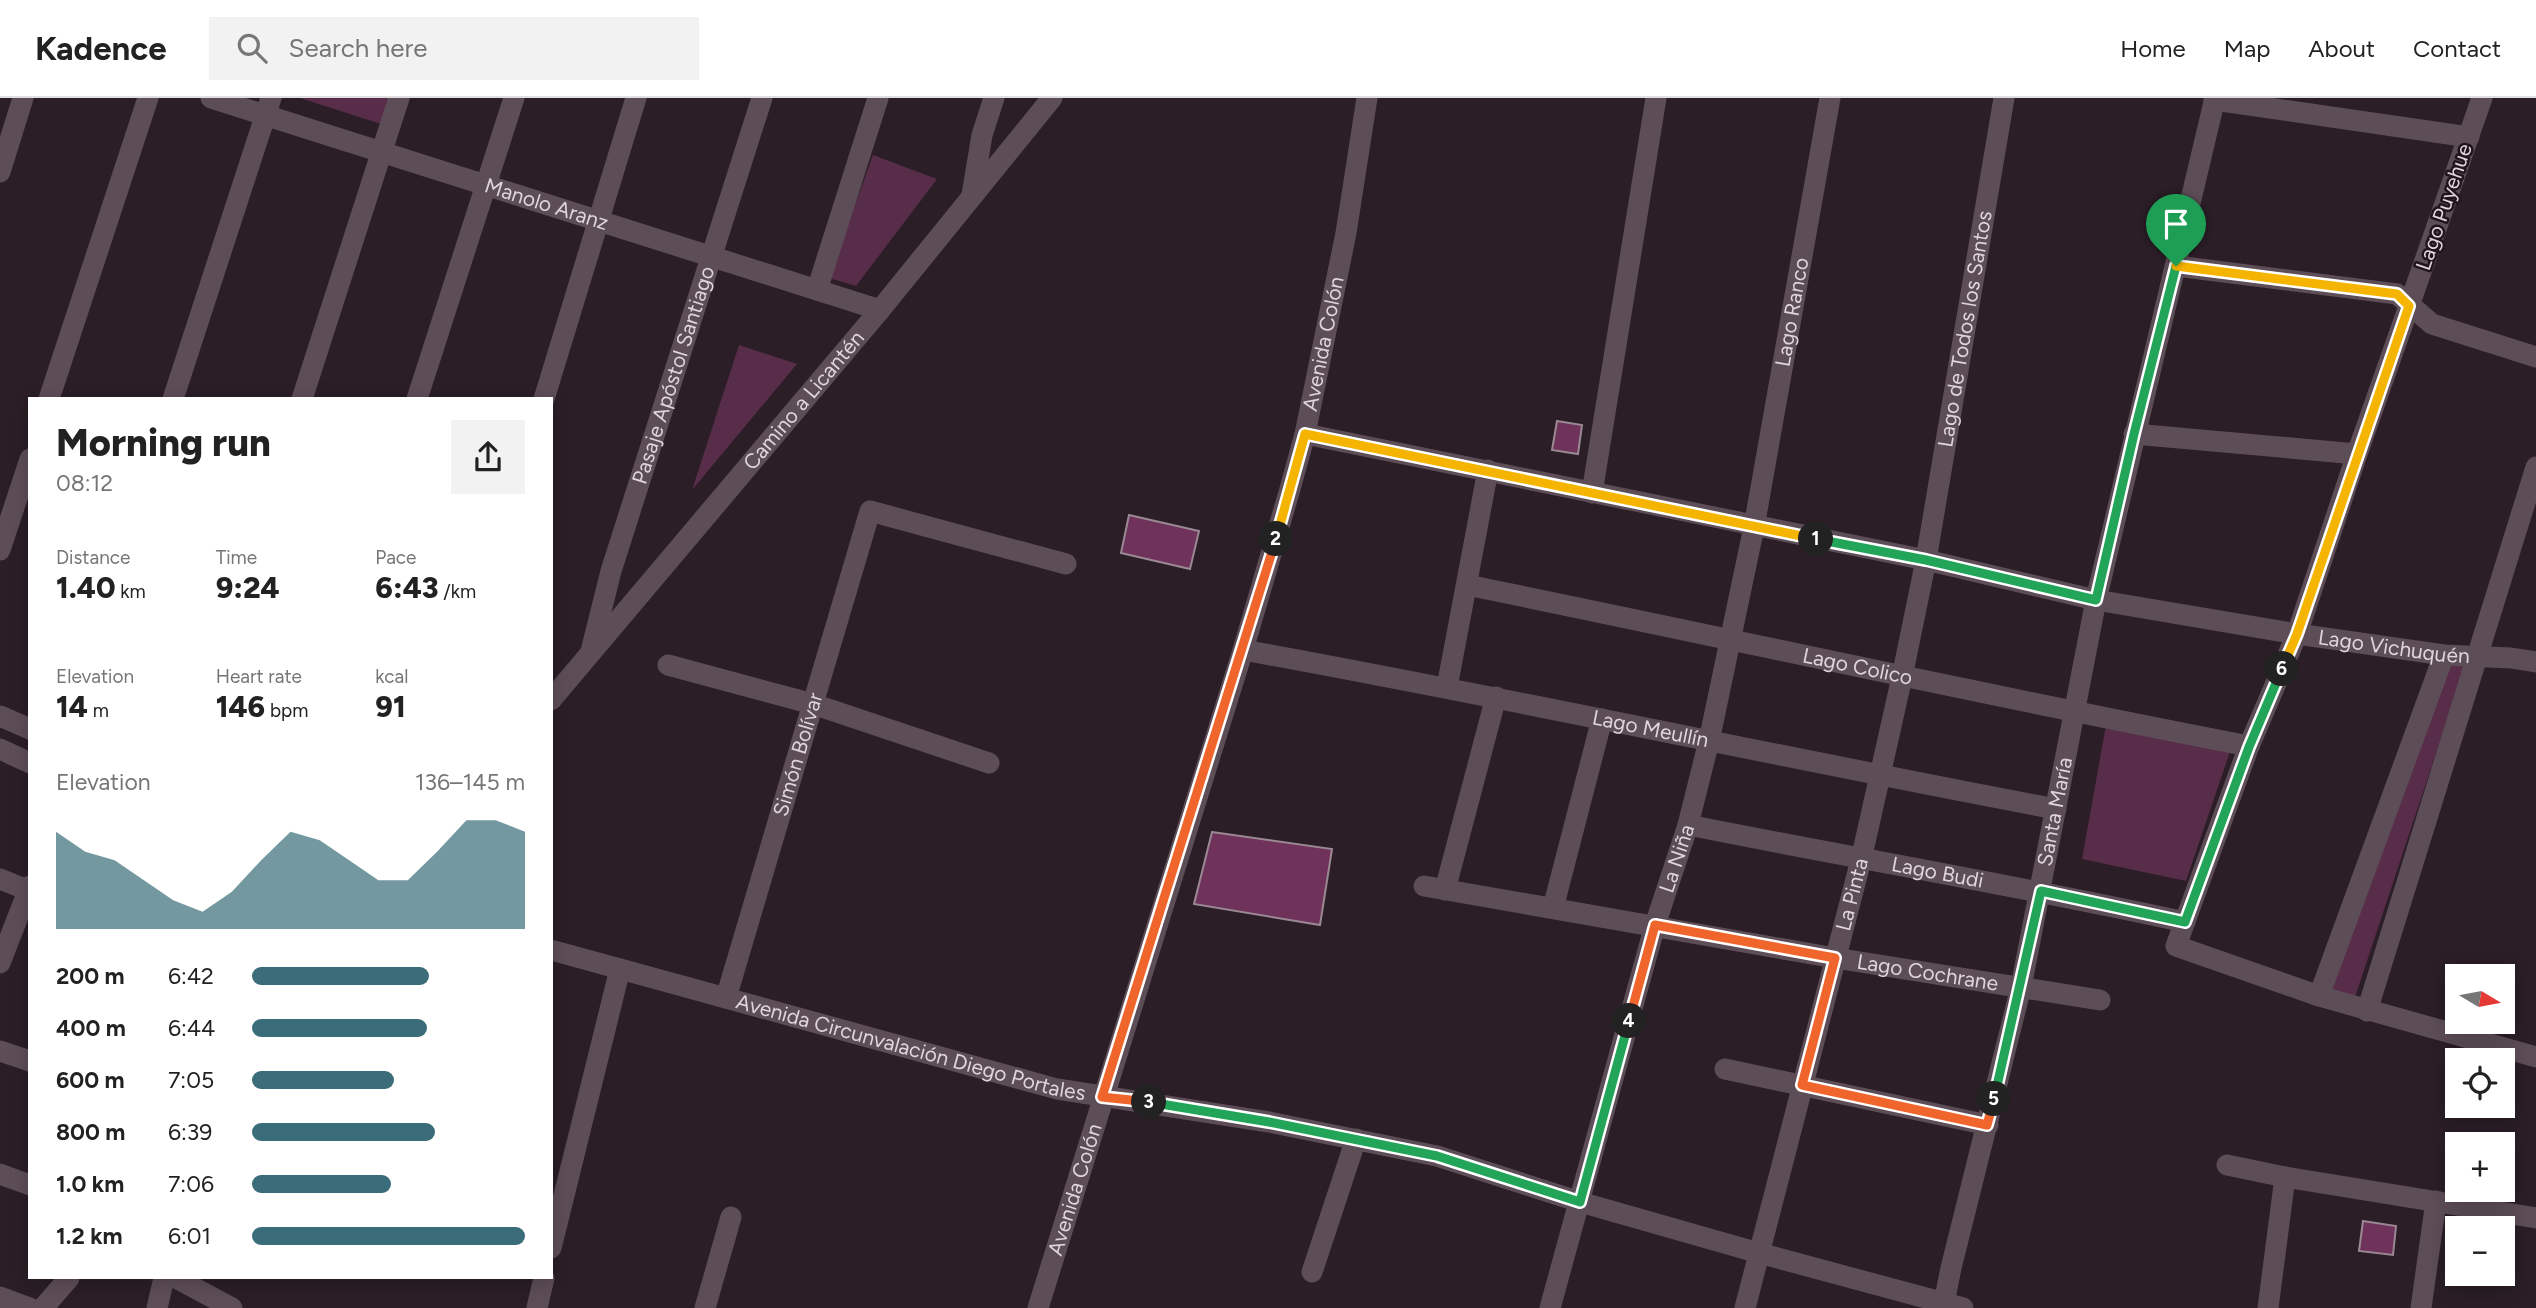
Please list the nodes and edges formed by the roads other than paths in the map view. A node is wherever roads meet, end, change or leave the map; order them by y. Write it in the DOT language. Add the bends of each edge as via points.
graph roads {
  1 [pos="23,98"];
  2 [pos="148,98"];
  3 [pos="211,98"];
  4 [pos="399,98"];
  5 [pos="514,98"];
  6 [pos="636,98"];
  7 [pos="762,98"];
  8 [pos="878,98"];
  9 [pos="994,98"];
  10 [pos="1052,98"];
  11 [pos="1367,98"];
  12 [pos="1656,98"];
  13 [pos="1830,98"];
  14 [pos="2004,98"];
  15 [pos="2482,98"];
  16 [pos="2214,99"];
  17 [pos="268,107"];
  18 [pos="2469,136"];
  19 [pos="381,152"];
  20 [pos="0,172"];
  21 [pos="486,185"];
  22 [pos="972,197"];
  23 [pos="597,221"];
  24 [pos="711,257"];
  25 [pos="2176,266"];
  26 [pos="817,290"];
  27 [pos="2409,306"];
  28 [pos="880,310"];
  29 [pos="2536,357"];
  30 [pos="50,397"];
  31 [pos="174,397"];
  32 [pos="303,397"];
  33 [pos="418,397"];
  34 [pos="545,397"];
  35 [pos="1305,434"];
  36 [pos="2134,434"];
  37 [pos="2357,454"];
  38 [pos="28,465"];
  39 [pos="2536,467"];
  40 [pos="1488,471"];
  41 [pos="1592,493"];
  42 [pos="1755,527"];
  43 [pos="0,550"];
  44 [pos="1926,560"];
  45 [pos="1066,564"];
  46 [pos="1466,584"];
  47 [pos="2096,600"];
  48 [pos="2297,634"];
  49 [pos="1730,638"];
  50 [pos="1243,650"];
  51 [pos="591,653"];
  52 [pos="2444,655"];
  53 [pos="2479,657"];
  54 [pos="2536,662"];
  55 [pos="668,664"];
  56 [pos="1902,677"];
  57 [pos="1447,687"];
  58 [pos="1496,697"];
  59 [pos="553,698"];
  60 [pos="813,704"];
  61 [pos="2076,713"];
  62 [pos="0,716"];
  63 [pos="1602,719"];
  64 [pos="28,728"];
  65 [pos="1709,741"];
  66 [pos="2249,747"];
  67 [pos="0,749"];
  68 [pos="28,762"];
  69 [pos="989,762"];
  70 [pos="1880,776"];
  71 [pos="2056,809"];
  72 [pos="1688,825"];
  73 [pos="1861,860"];
  74 [pos="0,879"];
  75 [pos="1424,886"];
  76 [pos="28,889"];
  77 [pos="1445,890"];
  78 [pos="2041,891"];
  79 [pos="28,892"];
  80 [pos="1553,908"];
  81 [pos="2185,922"];
  82 [pos="1655,925"];
  83 [pos="553,951"];
  84 [pos="1835,958"];
  85 [pos="0,963"];
  86 [pos="620,969"];
  87 [pos="2021,987"];
  88 [pos="2319,996"];
  89 [pos="726,998"];
  90 [pos="2100,1000"];
  91 [pos="2367,1011"];
  92 [pos="0,1051"];
  93 [pos="2536,1056"];
  94 [pos="28,1060"];
  95 [pos="1725,1069"];
  96 [pos="1802,1085"];
  97 [pos="1102,1097"];
  98 [pos="1987,1125"];
  99 [pos="1356,1139"];
  100 [pos="2227,1165"];
  101 [pos="0,1174"];
  102 [pos="2285,1177"];
  103 [pos="28,1184"];
  104 [pos="2436,1201"];
  105 [pos="1580,1202"];
  106 [pos="731,1217"];
  107 [pos="2536,1218"];
  108 [pos="553,1240"];
  109 [pos="1759,1253"];
  110 [pos="1312,1272"];
  111 [pos="68,1279"];
  112 [pos="164,1279"];
  113 [pos="178,1279"];
  114 [pos="544,1279"];
  115 [pos="0,1297"];
  116 [pos="1950,1306"];
  117 [pos="30,1308"];
  118 [pos="43,1308"];
  119 [pos="157,1308"];
  120 [pos="232,1308"];
  121 [pos="537,1308"];
  122 [pos="705,1308"];
  123 [pos="1038,1308"];
  124 [pos="1550,1308"];
  125 [pos="1745,1308"];
  126 [pos="2267,1308"];
  127 [pos="2421,1308"];
  1 -- 20 [label="street"];
  2 -- 30 [label="street"];
  3 -- 17 [label="street, Manolo Aranz"];
  4 -- 19 [label="street"];
  5 -- 21 [label="street"];
  6 -- 23 [label="street"];
  7 -- 24 [label="street, Pasaje Apóstol Santiago"];
  8 -- 26 [label="street"];
  9 -- 22 [label="street" via="982,135"];
  10 -- 22 [label="street, Camino a Licantén"];
  11 -- 35 [label="street, Avenida Colón" via="1346,233"];
  12 -- 41 [label="street"];
  13 -- 42 [label="street, Lago Ranco"];
  14 -- 44 [label="street, Lago de Todos los Santos"];
  15 -- 18 [label="street, Lago Puyehue"];
  16 -- 18 [label="street"];
  16 -- 25 [label="street, Santa María"];
  17 -- 19 [label="street, Manolo Aranz"];
  17 -- 31 [label="street"];
  18 -- 27 [label="street, Lago Puyehue"];
  19 -- 21 [label="street, Manolo Aranz"];
  19 -- 32 [label="street"];
  21 -- 23 [label="street, Manolo Aranz"];
  21 -- 33 [label="street"];
  22 -- 28 [label="street, Camino a Licantén"];
  23 -- 24 [label="street, Manolo Aranz"];
  23 -- 34 [label="street"];
  24 -- 26 [label="street, Manolo Aranz"];
  24 -- 51 [label="street, Pasaje Apóstol Santiago" via="611,570"];
  25 -- 27 [label="street" via="2397,294"];
  25 -- 36 [label="street, Santa María"];
  26 -- 28 [label="street, Manolo Aranz"];
  27 -- 29 [label="street" via="2432,324"];
  27 -- 37 [label="street, Lago Puyehue"];
  28 -- 51 [label="street, Camino a Licantén"];
  35 -- 40 [label="street, Lago Vichuquén"];
  35 -- 50 [label="street, Avenida Colón"];
  36 -- 37 [label="street"];
  36 -- 47 [label="street, Santa María"];
  37 -- 48 [label="street, Lago Puyehue"];
  38 -- 43 [label="street"];
  39 -- 53 [label="street"];
  40 -- 41 [label="street, Lago Vichuquén"];
  40 -- 46 [label="street"];
  41 -- 42 [label="street, Lago Vichuquén"];
  42 -- 44 [label="street, Lago Vichuquén"];
  42 -- 49 [label="street, La Niña"];
  44 -- 47 [label="street, Lago Vichuquén"];
  44 -- 56 [label="street, La Pinta"];
  45 -- 60 [label="street, Simón Bolívar" via="870,511"];
  46 -- 49 [label="street, Lago Colico"];
  46 -- 57 [label="street"];
  47 -- 48 [label="street, Lago Vichuquén"];
  47 -- 61 [label="street, Santa María"];
  48 -- 52 [label="street, Lago Vichuquén"];
  48 -- 66 [label="street, Lago Puyehue"];
  49 -- 56 [label="street, Lago Colico"];
  49 -- 65 [label="street, La Niña"];
  50 -- 57 [label="street, Lago Meullín"];
  50 -- 97 [label="street, Avenida Colón"];
  51 -- 59 [label="street, Camino a Licantén"];
  52 -- 53 [label="street, Lago Vichuquén"];
  52 -- 88 [label="street"];
  53 -- 54 [label="street, Lago Vichuquén"];
  53 -- 91 [label="street"];
  55 -- 60 [label="street"];
  56 -- 61 [label="street, Lago Colico"];
  56 -- 70 [label="street, La Pinta"];
  57 -- 58 [label="street, Lago Meullín"];
  58 -- 63 [label="street, Lago Meullín"];
  58 -- 77 [label="street"];
  60 -- 69 [label="street"];
  60 -- 89 [label="street, Simón Bolívar"];
  61 -- 66 [label="street, Lago Colico"];
  61 -- 71 [label="street, Santa María"];
  62 -- 64 [label="street"];
  63 -- 65 [label="street, Lago Meullín"];
  63 -- 80 [label="street"];
  65 -- 70 [label="street, Lago Meullín"];
  65 -- 72 [label="street, La Niña"];
  66 -- 81 [label="street, Lago Puyehue"];
  67 -- 68 [label="street"];
  70 -- 71 [label="street, Lago Meullín"];
  70 -- 73 [label="street, La Pinta"];
  71 -- 78 [label="street, Santa María"];
  72 -- 73 [label="street, Lago Budi"];
  72 -- 82 [label="street, La Niña"];
  73 -- 78 [label="street, Lago Budi"];
  73 -- 84 [label="street, La Pinta"];
  74 -- 76 [label="street"];
  75 -- 77 [label="street, Lago Cochrane"];
  77 -- 80 [label="street, Lago Cochrane"];
  78 -- 81 [label="street, Lago Budi"];
  78 -- 87 [label="street, Santa María"];
  79 -- 85 [label="street"];
  80 -- 82 [label="street, Lago Cochrane"];
  81 -- 88 [label="street, Lago Puyehue" via="2176,946"];
  82 -- 84 [label="street, Lago Cochrane"];
  82 -- 105 [label="street, La Niña"];
  83 -- 86 [label="street, Avenida Circunvalación Diego Portales"];
  84 -- 87 [label="street, Lago Cochrane"];
  84 -- 96 [label="street, La Pinta"];
  86 -- 89 [label="street, Avenida Circunvalación Diego Portales"];
  86 -- 108 [label="street"];
  87 -- 90 [label="street, Lago Cochrane"];
  87 -- 98 [label="street, Santa María"];
  88 -- 91 [label="street"];
  89 -- 97 [label="street, Avenida Circunvalación Diego Portales" via="1056,1089"];
  91 -- 93 [label="street"];
  92 -- 94 [label="street"];
  95 -- 96 [label="street"];
  96 -- 98 [label="street"];
  96 -- 109 [label="street, La Pinta"];
  97 -- 99 [label="street, Avenida Circunvalación Diego Portales"];
  97 -- 123 [label="street, Avenida Colón"];
  98 -- 116 [label="street, Santa María"];
  99 -- 105 [label="street, Avenida Circunvalación Diego Portales" via="1437,1156"];
  99 -- 110 [label="street"];
  100 -- 102 [label="street"];
  101 -- 103 [label="street"];
  102 -- 104 [label="street"];
  102 -- 126 [label="street"];
  104 -- 107 [label="street"];
  104 -- 127 [label="street"];
  105 -- 109 [label="street, Avenida Circunvalación Diego Portales"];
  105 -- 124 [label="street, La Niña"];
  106 -- 122 [label="street"];
  109 -- 116 [label="street, Avenida Circunvalación Diego Portales"];
  109 -- 125 [label="street, La Pinta"];
  111 -- 118 [label="street"];
  112 -- 119 [label="street"];
  113 -- 120 [label="street"];
  114 -- 121 [label="street"];
  115 -- 117 [label="street"];
}
